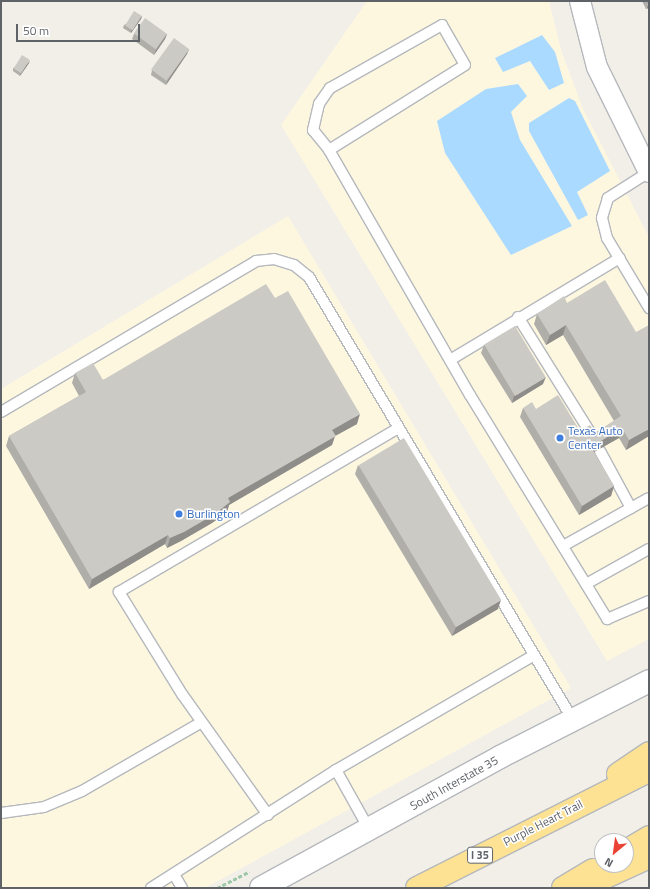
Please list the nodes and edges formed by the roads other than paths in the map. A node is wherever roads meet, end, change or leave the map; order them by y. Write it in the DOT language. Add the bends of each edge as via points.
graph roads {
  1 [pos="580,1"];
  2 [pos="329,150"];
  3 [pos="649,172"];
  4 [pos="620,258"];
  5 [pos="649,308"];
  6 [pos="518,317"];
  7 [pos="450,360"];
  8 [pos="1,412"];
  9 [pos="399,428"];
  10 [pos="595,441"];
  11 [pos="600,451"];
  12 [pos="649,498"];
  13 [pos="631,508"];
  14 [pos="563,546"];
  15 [pos="649,549"];
  16 [pos="586,584"];
  17 [pos="649,601"];
  18 [pos="534,655"];
  19 [pos="649,681"];
  20 [pos="573,720"];
  21 [pos="202,722"];
  22 [pos="649,753"];
  23 [pos="336,770"];
  24 [pos="649,771"];
  25 [pos="1,813"];
  26 [pos="268,815"];
  27 [pos="543,823"];
  28 [pos="369,829"];
  29 [pos="649,837"];
  30 [pos="634,846"];
  31 [pos="649,858"];
  32 [pos="594,870"];
  33 [pos="175,876"];
  34 [pos="151,888"];
  35 [pos="182,888"];
  36 [pos="261,888"];
  37 [pos="417,888"];
  38 [pos="563,888"];
  39 [pos="582,888"];
  1 -- 3 [label="street" via="596,67"];
  2 -- 2 [label="lane" via="465,65 442,25 330,88 319,104 313,130"];
  2 -- 7 [label="lane"];
  3 -- 4 [label="lane" via="608,198 602,218 607,238"];
  4 -- 5 [label="lane"];
  4 -- 6 [label="lane"];
  6 -- 7 [label="lane"];
  6 -- 10 [label="lane"];
  7 -- 14 [label="lane"];
  8 -- 9 [label="lane" via="256,261 274,259 294,265 309,277"];
  9 -- 18 [label="lane"];
  9 -- 21 [label="lane" via="119,592"];
  11 -- 13 [label="lane"];
  12 -- 13 [label="lane"];
  13 -- 14 [label="lane"];
  14 -- 16 [label="lane"];
  15 -- 16 [label="lane"];
  16 -- 17 [label="lane" via="607,619"];
  18 -- 20 [label="lane"];
  18 -- 23 [label="lane"];
  19 -- 20 [label="main road, South Interstate 35"];
  20 -- 28 [label="main road, South Interstate 35"];
  21 -- 25 [label="lane" via="82,791 44,807"];
  21 -- 26 [label="lane"];
  22 -- 27 [label="highway"];
  23 -- 26 [label="lane"];
  23 -- 28 [label="lane"];
  24 -- 27 [label="highway, Purple Heart Trail / I 35"];
  26 -- 33 [label="lane"];
  27 -- 37 [label="highway, Purple Heart Trail / I 35"];
  28 -- 36 [label="main road, South Interstate 35"];
  29 -- 30 [label="highway"];
  31 -- 39 [label="highway"];
  32 -- 38 [label="highway"];
  33 -- 34 [label="lane"];
  33 -- 35 [label="lane"];
}
